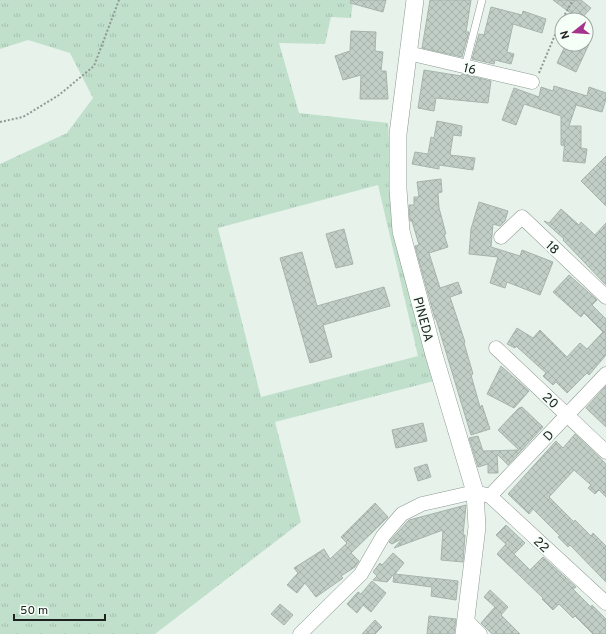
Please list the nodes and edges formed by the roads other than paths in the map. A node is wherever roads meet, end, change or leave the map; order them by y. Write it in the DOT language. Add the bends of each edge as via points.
graph roads {
  1 [pos="415,0"];
  2 [pos="482,0"];
  3 [pos="408,53"];
  4 [pos="465,67"];
  5 [pos="532,82"];
  6 [pos="501,237"];
  7 [pos="606,297"];
  8 [pos="496,348"];
  9 [pos="606,374"];
  10 [pos="567,415"];
  11 [pos="606,452"];
  12 [pos="483,494"];
  13 [pos="606,603"];
  14 [pos="465,627"];
  15 [pos="300,634"];
  16 [pos="480,634"];
  1 -- 3 [label="street, PINEDA"];
  2 -- 4 [label="lane"];
  3 -- 4 [label="street, 16"];
  3 -- 12 [label="street, PINEDA" via="398,134 398,189 402,231 434,355"];
  4 -- 5 [label="street, 16"];
  6 -- 7 [label="street, 18" via="522,217"];
  8 -- 10 [label="street, 20"];
  9 -- 10 [label="street, D"];
  10 -- 11 [label="street, 20"];
  10 -- 12 [label="street, D"];
  12 -- 13 [label="street, 22"];
  12 -- 14 [label="street, PINEDA"];
  12 -- 15 [label="street" via="422,504 402,514 383,536 361,574"];
  14 -- 16 [label="street"];
}
